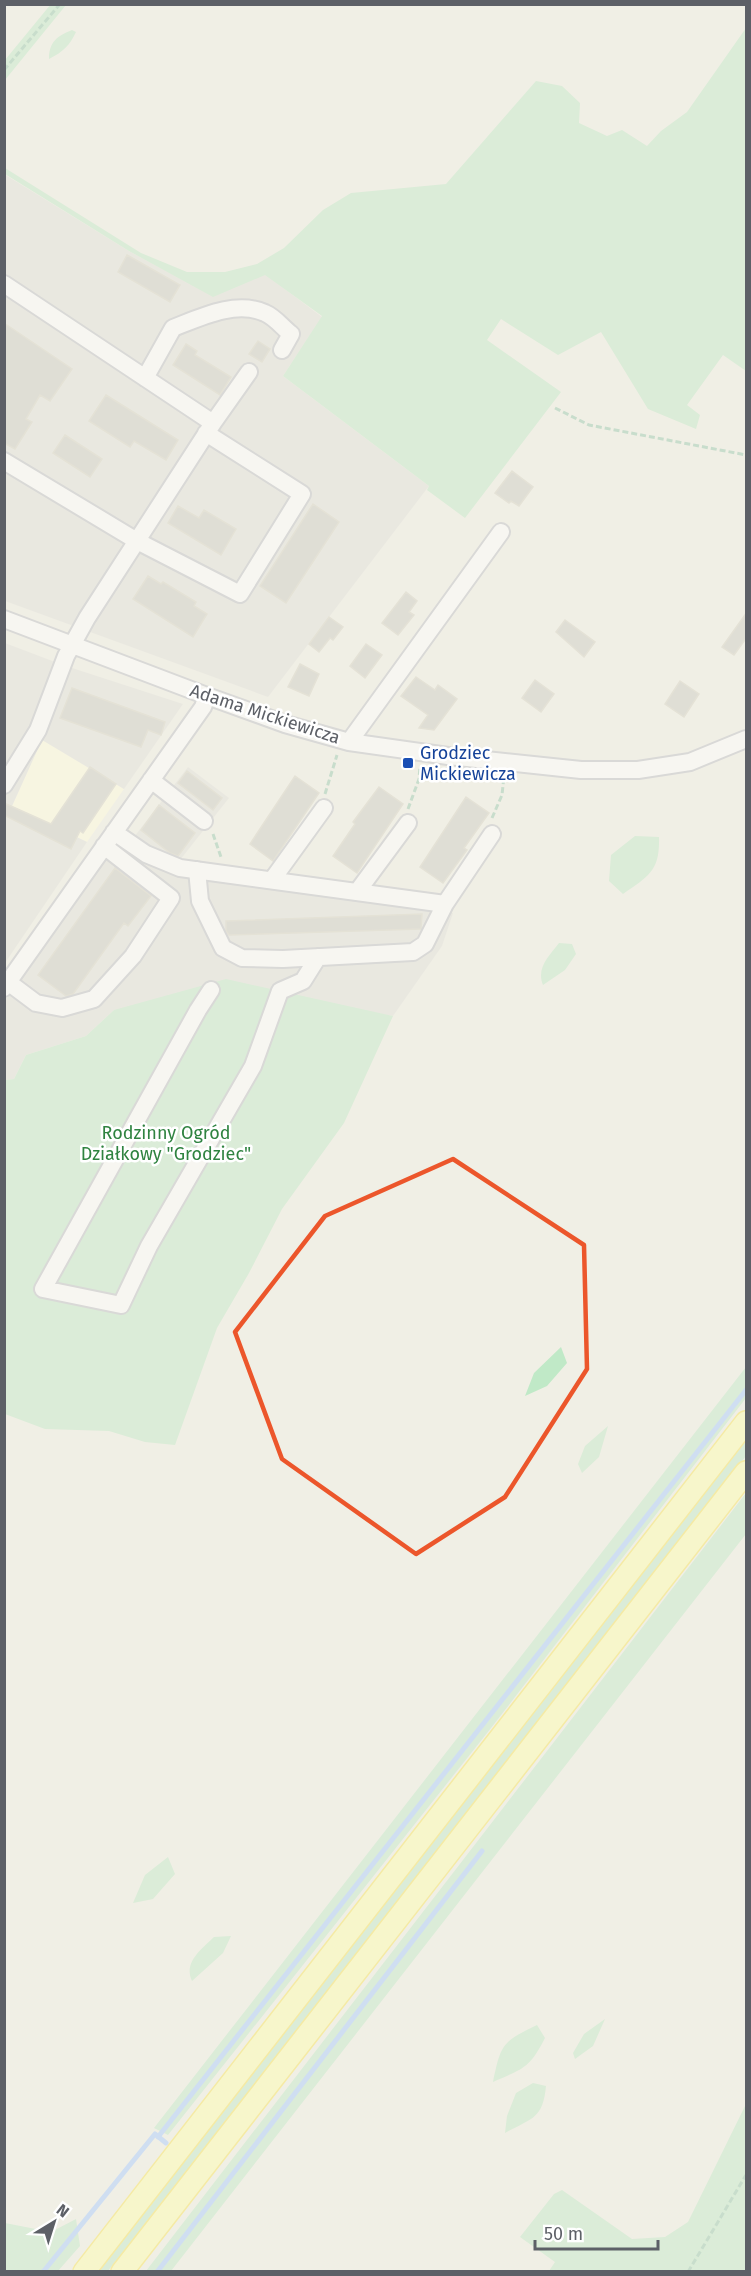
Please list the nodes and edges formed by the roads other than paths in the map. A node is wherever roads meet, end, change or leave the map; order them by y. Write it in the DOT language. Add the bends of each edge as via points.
graph roads {
  1 [pos="4,284"];
  2 [pos="282,350"];
  3 [pos="249,372"];
  4 [pos="145,378"];
  5 [pos="209,428"];
  6 [pos="4,461"];
  7 [pos="501,532"];
  8 [pos="137,541"];
  9 [pos="4,619"];
  10 [pos="72,646"];
  11 [pos="207,696"];
  12 [pos="747,739"];
  13 [pos="343,746"];
  14 [pos="151,780"];
  15 [pos="4,785"];
  16 [pos="324,802"];
  17 [pos="408,815"];
  18 [pos="204,820"];
  19 [pos="491,828"];
  20 [pos="114,832"];
  21 [pos="104,846"];
  22 [pos="197,870"];
  23 [pos="272,880"];
  24 [pos="357,892"];
  25 [pos="445,904"];
  26 [pos="318,957"];
  27 [pos="6,985"];
  28 [pos="211,990"];
  29 [pos="747,1422"];
  30 [pos="747,1472"];
  31 [pos="84,2271"];
  32 [pos="122,2271"];
  1 -- 4 [label="street"];
  2 -- 4 [label="street" via="291,334 267,313 248,308 220,312 173,328"];
  3 -- 5 [label="street"];
  4 -- 5 [label="street"];
  5 -- 8 [label="street"];
  5 -- 8 [label="street" via="302,494 240,594"];
  6 -- 8 [label="street"];
  7 -- 13 [label="street"];
  8 -- 10 [label="street"];
  9 -- 10 [label="street, Adama Mickiewicza"];
  10 -- 11 [label="street, Adama Mickiewicza"];
  10 -- 15 [label="street" via="38,730"];
  11 -- 13 [label="street, Adama Mickiewicza"];
  11 -- 14 [label="street"];
  12 -- 13 [label="street, Adama Mickiewicza" via="690,762 638,770 581,770"];
  14 -- 18 [label="street"];
  14 -- 20 [label="street"];
  16 -- 23 [label="street"];
  17 -- 24 [label="street"];
  19 -- 25 [label="street"];
  20 -- 21 [label="street"];
  20 -- 22 [label="street" via="146,854 180,868"];
  21 -- 27 [label="street"];
  21 -- 27 [label="street" via="171,898 133,956 94,999 62,1008 36,1003"];
  22 -- 23 [label="street"];
  22 -- 26 [label="street" via="200,901 223,948 242,958"];
  23 -- 24 [label="street"];
  24 -- 25 [label="street"];
  25 -- 26 [label="street" via="424,944 412,952"];
  26 -- 28 [label="street" via="303,981 280,991 254,1066 149,1246 121,1305 43,1289"];
  29 -- 31 [label="main road"];
  30 -- 32 [label="main road"];
}
